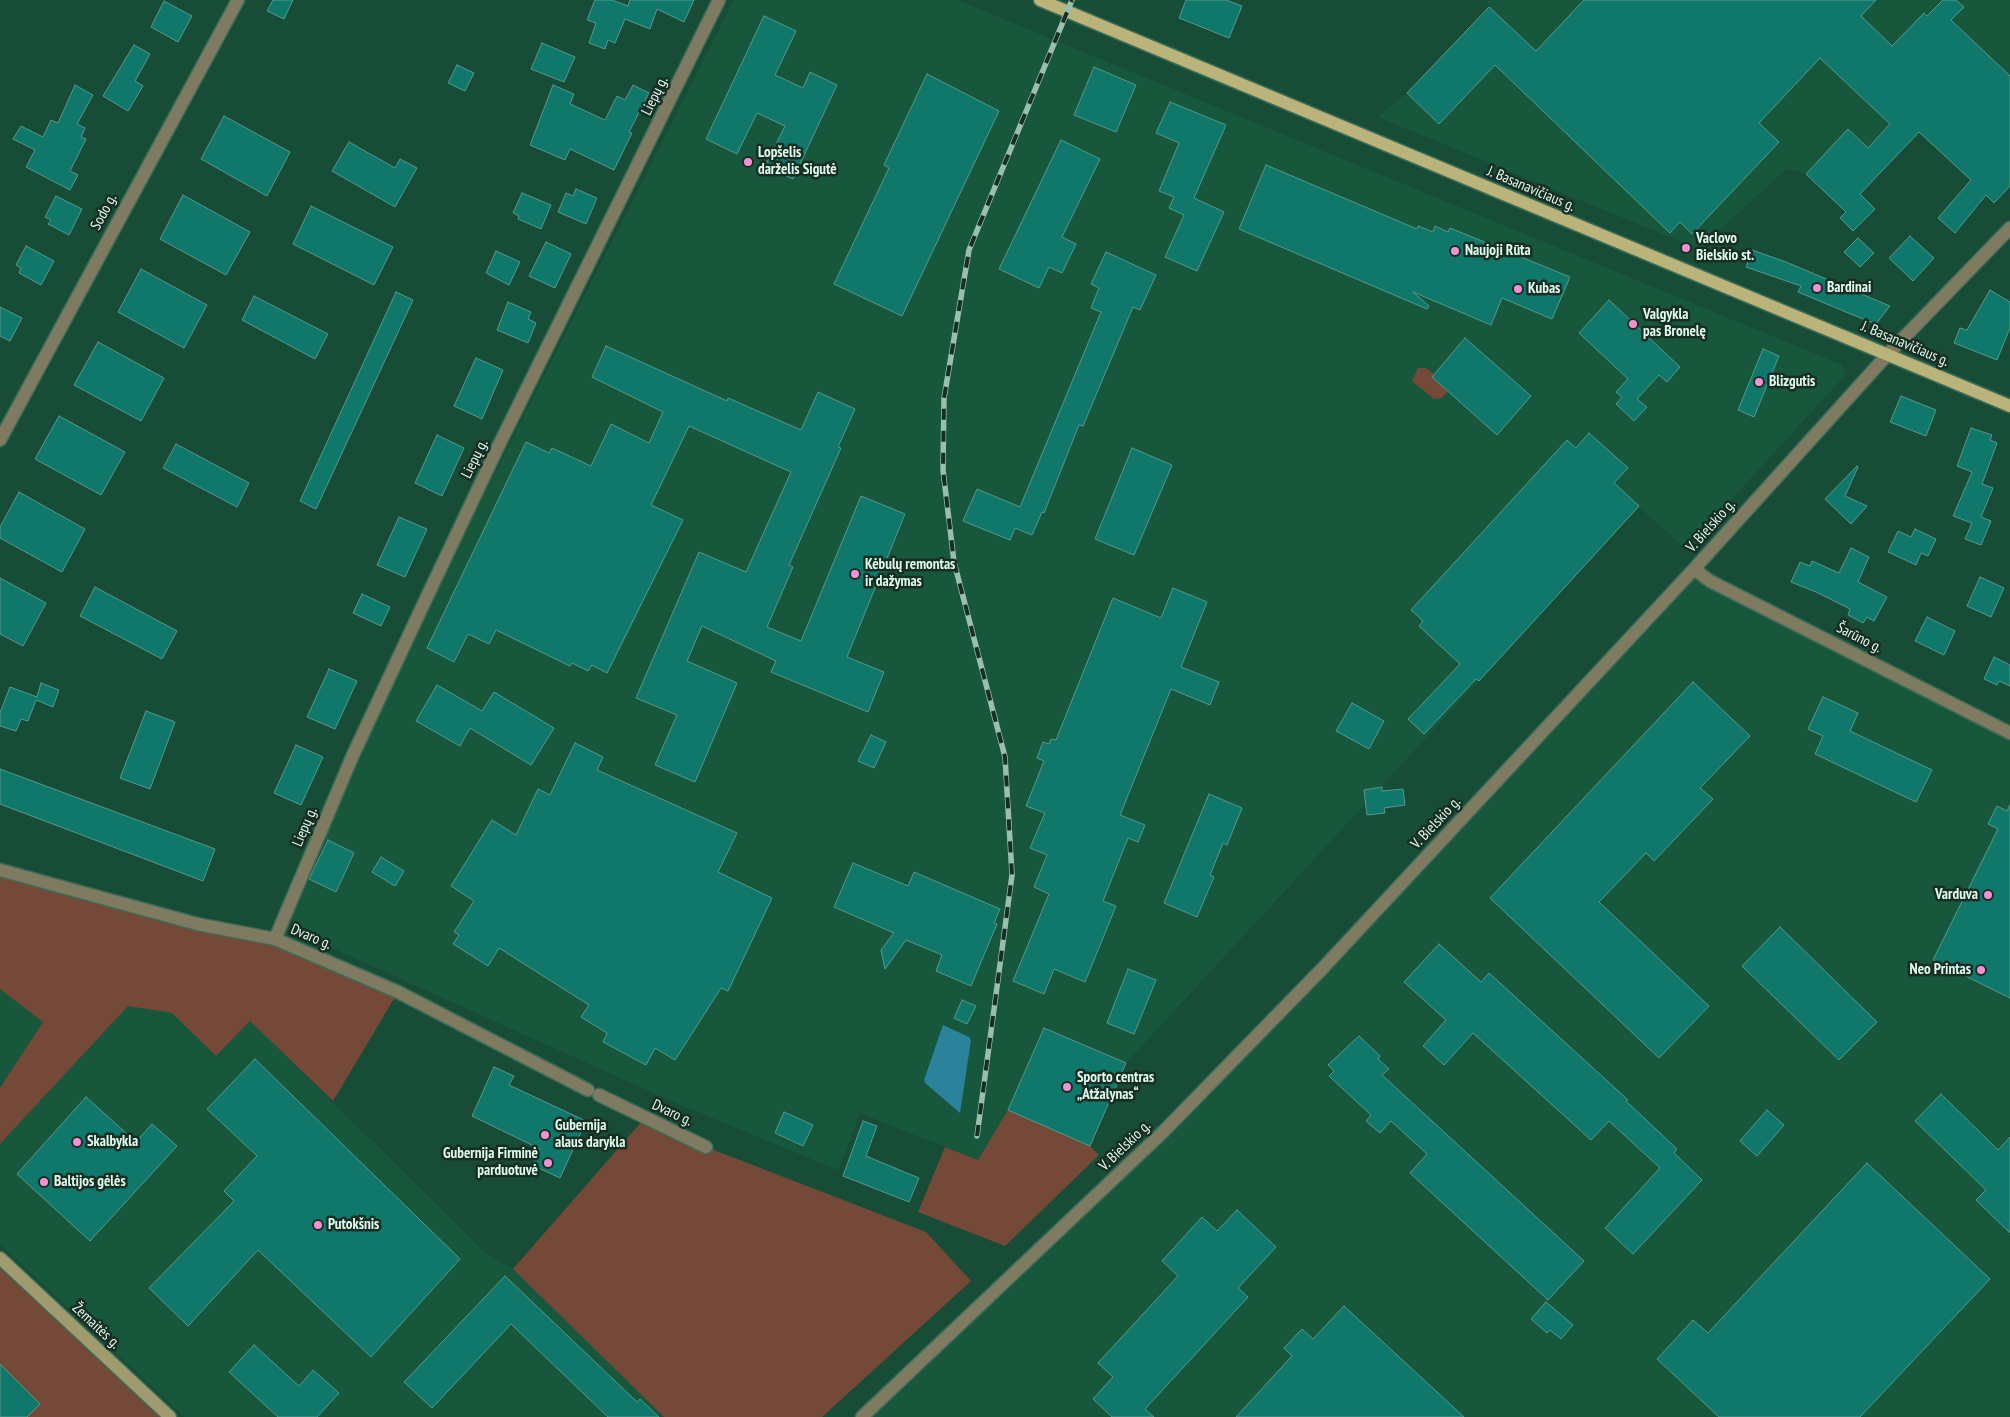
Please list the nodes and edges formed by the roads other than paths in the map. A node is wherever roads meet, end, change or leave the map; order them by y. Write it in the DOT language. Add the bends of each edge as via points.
graph roads {
  1 [pos="238,0"];
  2 [pos="719,0"];
  3 [pos="1040,0"];
  4 [pos="2010,228"];
  5 [pos="1888,354"];
  6 [pos="2010,406"];
  7 [pos="0,440"];
  8 [pos="1694,569"];
  9 [pos="2010,734"];
  10 [pos="0,870"];
  11 [pos="275,939"];
  12 [pos="706,1147"];
  13 [pos="0,1258"];
  14 [pos="170,1417"];
  15 [pos="862,1417"];
  1 -- 7 [label="street, Sodo g."];
  2 -- 11 [label="street, Liepų g." via="424,603 353,755"];
  3 -- 5 [label="main road, J. Basanavičiaus g."];
  4 -- 5 [label="street, V. Bielskio g."];
  5 -- 6 [label="main road, J. Basanavičiaus g."];
  5 -- 8 [label="street, V. Bielskio g."];
  8 -- 9 [label="street, Šarūno g." via="1710,581"];
  8 -- 15 [label="street, V. Bielskio g." via="1322,969 1163,1132"];
  10 -- 11 [label="street, Dvaro g." via="197,924"];
  11 -- 12 [label="street, Dvaro g." via="398,992"];
  13 -- 14 [label="main road, Žemaitės g."];
}
